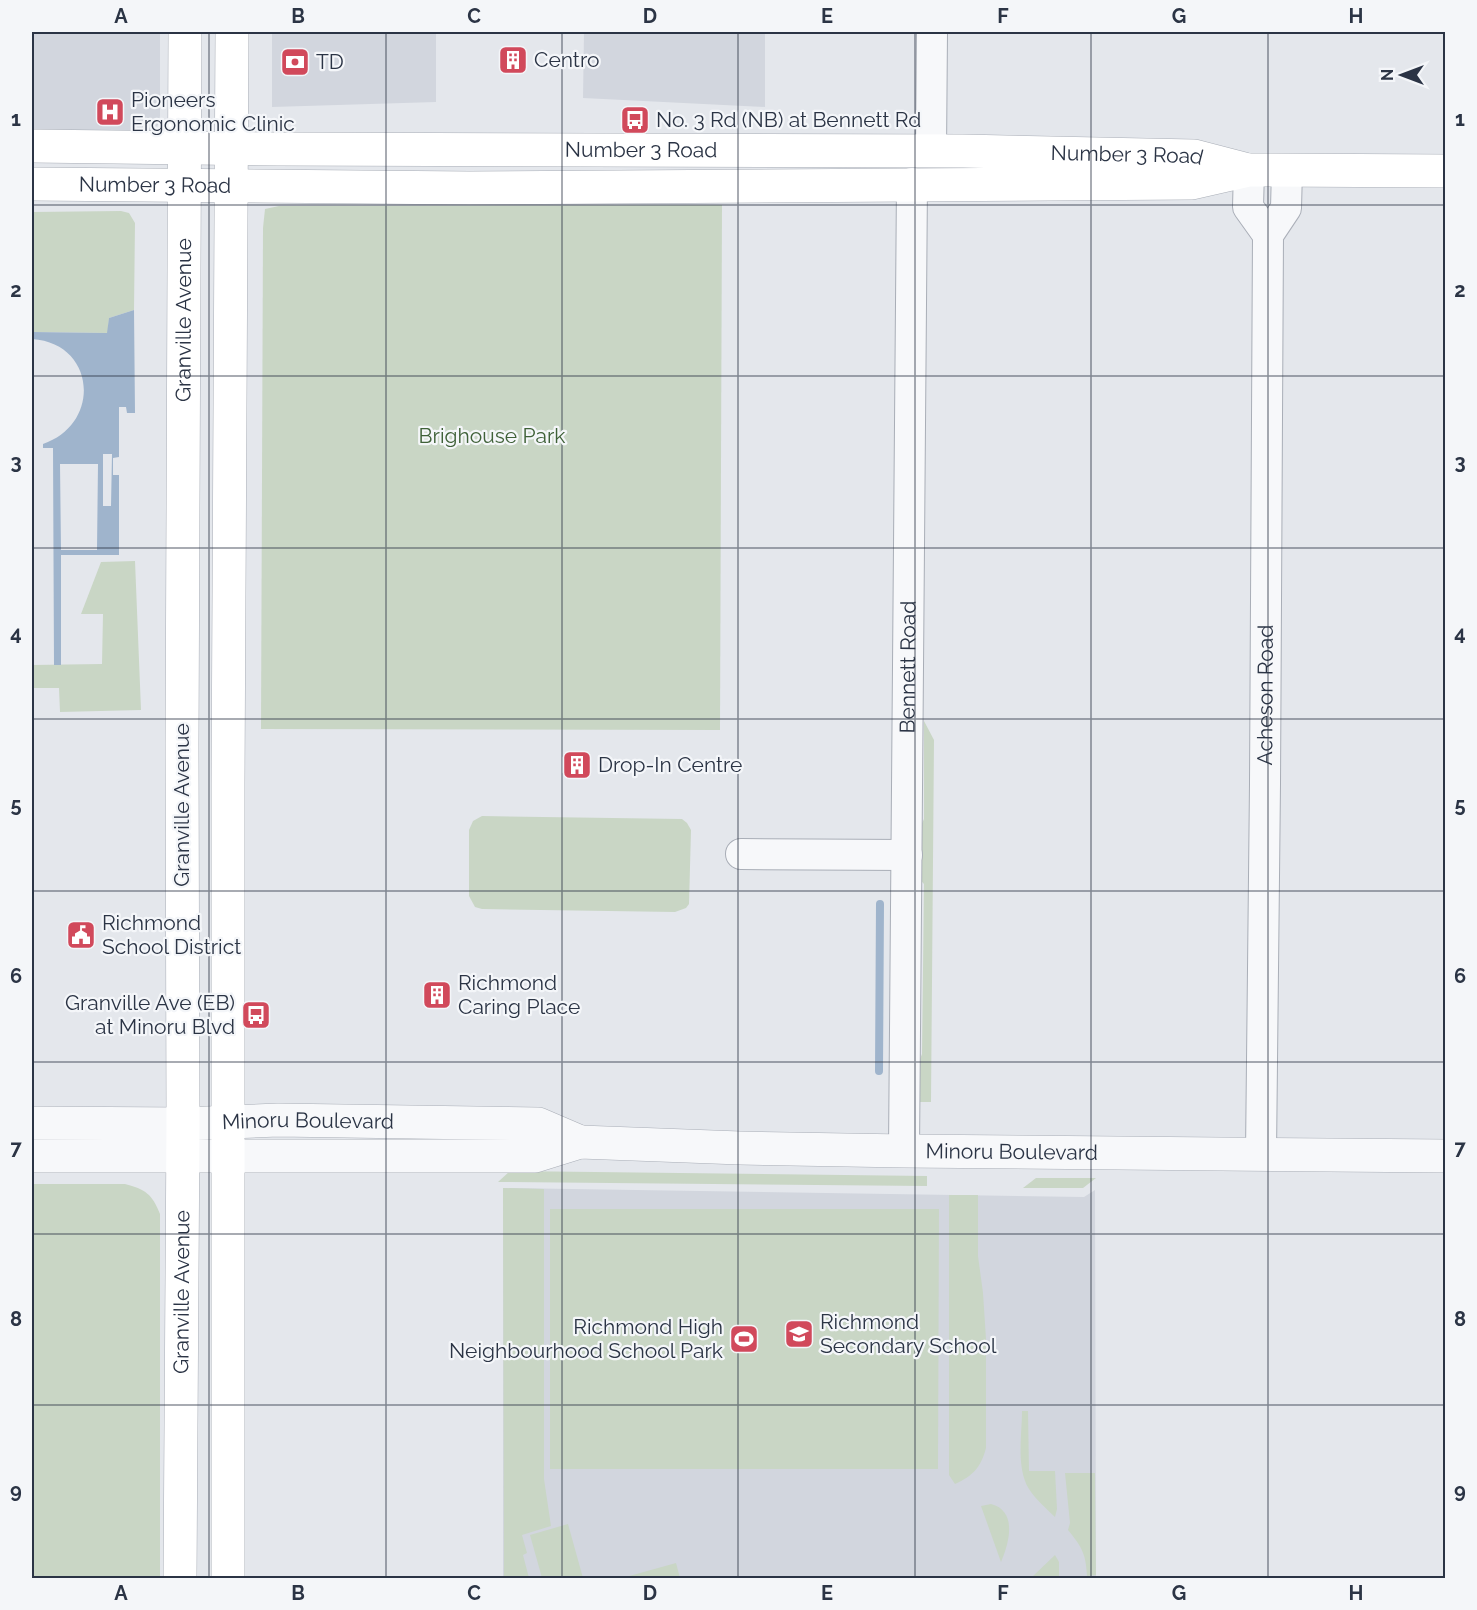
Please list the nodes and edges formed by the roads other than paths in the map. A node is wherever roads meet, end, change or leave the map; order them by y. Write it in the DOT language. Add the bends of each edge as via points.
graph roads {
  1 [pos="185,32"];
  2 [pos="232,32"];
  3 [pos="932,32"];
  4 [pos="32,146"];
  5 [pos="185,149"];
  6 [pos="231,149"];
  7 [pos="931,151"];
  8 [pos="1248,170"];
  9 [pos="1287,170"];
  10 [pos="1446,171"];
  11 [pos="902,183"];
  12 [pos="32,184"];
  13 [pos="185,186"];
  14 [pos="231,186"];
  15 [pos="1268,235"];
  16 [pos="741,854"];
  17 [pos="908,855"];
  18 [pos="229,1122"];
  19 [pos="32,1123"];
  20 [pos="183,1124"];
  21 [pos="580,1142"];
  22 [pos="904,1151"];
  23 [pos="1261,1154"];
  24 [pos="32,1156"];
  25 [pos="183,1156"];
  26 [pos="229,1156"];
  27 [pos="1446,1156"];
  28 [pos="180,1578"];
  29 [pos="228,1578"];
  1 -- 5 [label="main road, Granville Avenue"];
  2 -- 6 [label="main road"];
  3 -- 7 [label="street"];
  4 -- 5 [label="main road, Number 3 Road"];
  5 -- 6 [label="main road, Number 3 Road"];
  5 -- 13 [label="main road, Granville Avenue"];
  6 -- 7 [label="main road, Number 3 Road"];
  6 -- 14 [label="main road"];
  7 -- 8 [label="main road, Number 3 Road" via="1194,156"];
  7 -- 11 [label="main road"];
  8 -- 9 [label="main road, Number 3 Road"];
  8 -- 11 [label="main road, Number 3 Road" via="1192,183"];
  8 -- 15 [label="street" via="1248,207"];
  9 -- 10 [label="main road, Number 3 Road"];
  9 -- 15 [label="street" via="1286,208"];
  11 -- 14 [label="main road, Number 3 Road" via="469,188"];
  11 -- 17 [label="street, Bennett Road"];
  12 -- 13 [label="main road, Number 3 Road"];
  13 -- 14 [label="main road, Number 3 Road"];
  13 -- 20 [label="main road, Granville Avenue"];
  14 -- 18 [label="main road"];
  15 -- 23 [label="street, Acheson Road"];
  16 -- 17 [label="street"];
  17 -- 22 [label="street, Bennett Road"];
  18 -- 20 [label="street, Minoru Boulevard"];
  18 -- 21 [label="street, Minoru Boulevard" via="538,1124"];
  18 -- 26 [label="main road"];
  19 -- 20 [label="street, Minoru Boulevard"];
  20 -- 25 [label="main road, Granville Avenue"];
  21 -- 22 [label="street, Minoru Boulevard"];
  21 -- 26 [label="street, Minoru Boulevard" via="535,1156"];
  22 -- 23 [label="street, Minoru Boulevard"];
  23 -- 27 [label="street, Minoru Boulevard"];
  24 -- 25 [label="street, Minoru Boulevard"];
  25 -- 26 [label="street, Minoru Boulevard"];
  25 -- 28 [label="main road, Granville Avenue"];
  26 -- 29 [label="main road"];
}
